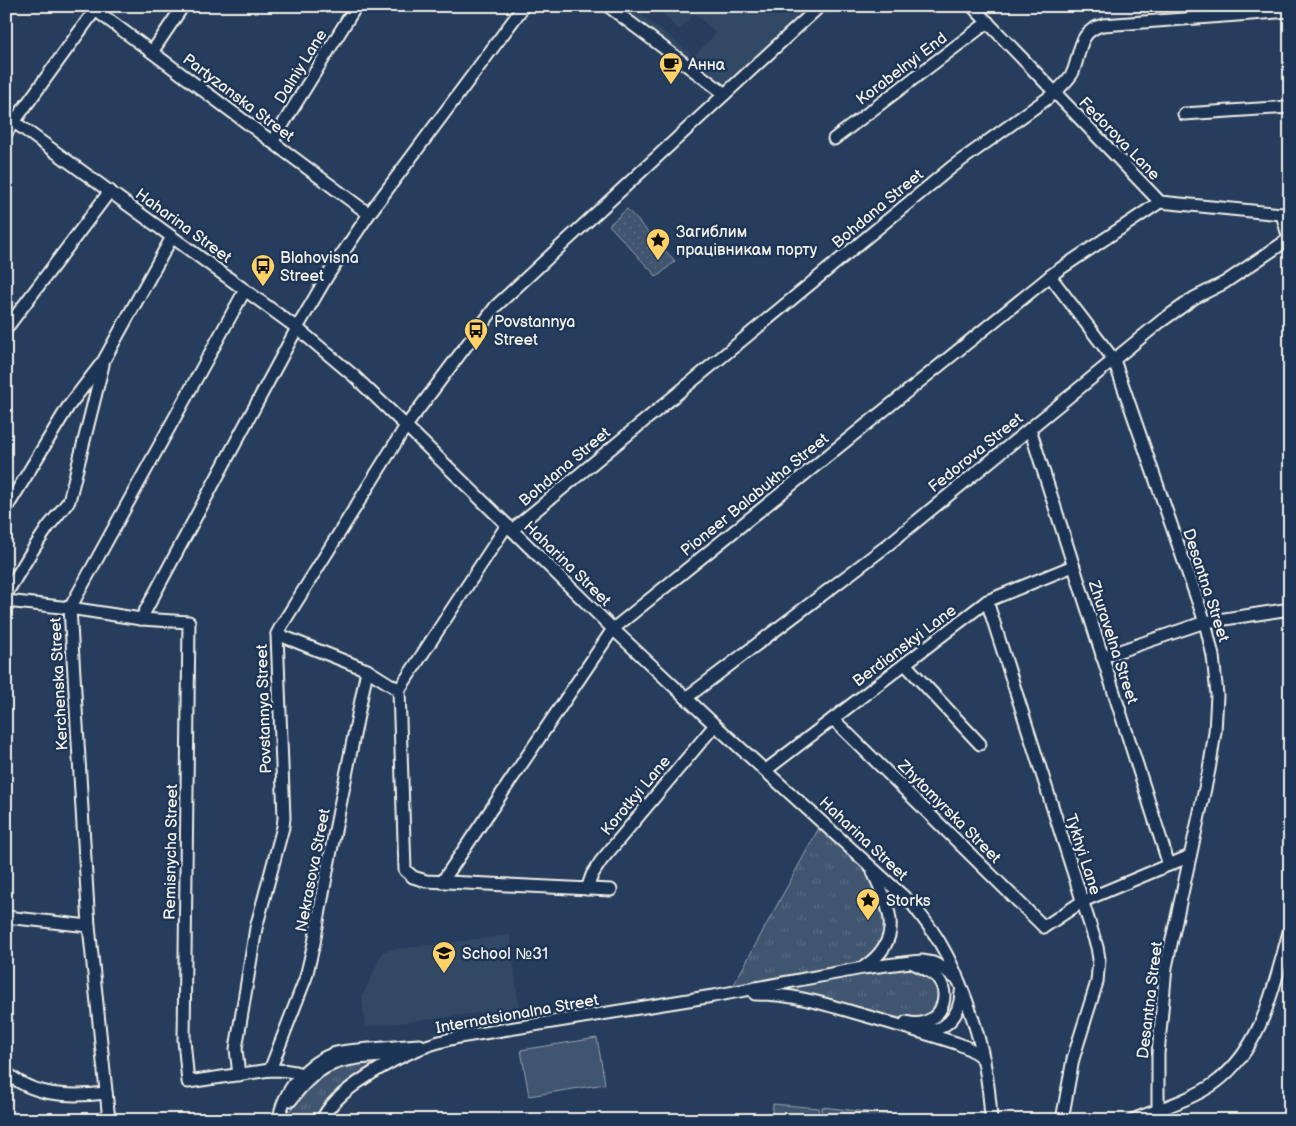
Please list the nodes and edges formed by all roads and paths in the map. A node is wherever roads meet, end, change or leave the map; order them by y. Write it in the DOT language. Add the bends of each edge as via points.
graph roads {
  1 [pos="183,6"];
  2 [pos="356,6"];
  3 [pos="524,6"];
  4 [pos="608,6"];
  5 [pos="820,6"];
  6 [pos="972,6"];
  7 [pos="95,8"];
  8 [pos="1290,11"];
  9 [pos="988,22"];
  10 [pos="152,52"];
  11 [pos="1055,93"];
  12 [pos="725,94"];
  13 [pos="1290,107"];
  14 [pos="1184,114"];
  15 [pos="11,119"];
  16 [pos="6,133"];
  17 [pos="834,139"];
  18 [pos="272,142"];
  19 [pos="110,191"];
  20 [pos="1160,202"];
  21 [pos="369,214"];
  22 [pos="1286,214"];
  23 [pos="172,236"];
  24 [pos="1289,241"];
  25 [pos="1050,276"];
  26 [pos="245,290"];
  27 [pos="297,328"];
  28 [pos="6,329"];
  29 [pos="104,360"];
  30 [pos="1114,360"];
  31 [pos="406,426"];
  32 [pos="1030,429"];
  33 [pos="6,509"];
  34 [pos="509,527"];
  35 [pos="1073,566"];
  36 [pos="6,594"];
  37 [pos="6,601"];
  38 [pos="987,601"];
  39 [pos="70,608"];
  40 [pos="1290,609"];
  41 [pos="141,619"];
  42 [pos="1205,622"];
  43 [pos="613,629"];
  44 [pos="277,634"];
  45 [pos="1102,657"];
  46 [pos="905,664"];
  47 [pos="367,670"];
  48 [pos="399,690"];
  49 [pos="686,698"];
  50 [pos="833,719"];
  51 [pos="716,725"];
  52 [pos="980,744"];
  53 [pos="766,770"];
  54 [pos="1190,856"];
  55 [pos="1169,865"];
  56 [pos="870,866"];
  57 [pos="442,882"];
  58 [pos="587,889"];
  59 [pos="611,890"];
  60 [pos="1083,902"];
  61 [pos="6,917"];
  62 [pos="89,926"];
  63 [pos="1290,928"];
  64 [pos="911,962"];
  65 [pos="863,968"];
  66 [pos="959,983"];
  67 [pos="713,996"];
  68 [pos="862,1015"];
  69 [pos="917,1031"];
  70 [pos="432,1044"];
  71 [pos="408,1054"];
  72 [pos="984,1061"];
  73 [pos="270,1070"];
  74 [pos="6,1072"];
  75 [pos="302,1074"];
  76 [pos="239,1075"];
  77 [pos="106,1094"];
  78 [pos="1158,1109"];
  79 [pos="109,1120"];
  80 [pos="280,1120"];
  81 [pos="322,1120"];
  82 [pos="991,1120"];
  83 [pos="1062,1120"];
  84 [pos="1132,1120"];
  1 -- 10 [label="street"];
  2 -- 18 [label="street, Dalniy Lane"];
  3 -- 21 [label="street"];
  4 -- 12 [label="street"];
  5 -- 12 [label="street, Povstannya Street"];
  6 -- 9 [label="street, Fedorova Lane"];
  7 -- 10 [label="street, Partyzanska Street"];
  7 -- 15 [label="street"];
  8 -- 11 [label="street, Bohdana Street" via="1094,27 1083,39 1073,72"];
  9 -- 11 [label="street, Fedorova Lane"];
  9 -- 17 [label="street, Korabelnyi End"];
  10 -- 18 [label="street, Partyzanska Street"];
  11 -- 20 [label="street, Fedorova Lane"];
  11 -- 34 [label="street, Bohdana Street" via="952,167"];
  12 -- 31 [label="street, Povstannya Street" via="496,306"];
  13 -- 14 [label="street"];
  15 -- 16 [label="street"];
  15 -- 19 [label="street, Haharina Street"];
  18 -- 21 [label="street, Partyzanska Street"];
  19 -- 23 [label="street, Haharina Street"];
  19 -- 28 [label="street"];
  20 -- 22 [label="street, Fedorova Lane"];
  20 -- 25 [label="street, Pioneer Balabukha Street"];
  21 -- 27 [label="street"];
  22 -- 24 [label="street"];
  23 -- 26 [label="street, Haharina Street"];
  23 -- 29 [label="street"];
  24 -- 30 [label="street, Fedorova Street" via="1160,322"];
  25 -- 30 [label="street, Desantna Street"];
  25 -- 43 [label="street, Pioneer Balabukha Street"];
  26 -- 27 [label="street, Haharina Street"];
  26 -- 39 [label="street, Kerchenska Street"];
  27 -- 31 [label="street, Haharina Street"];
  27 -- 41 [label="street"];
  29 -- 33 [label="street" via="68,408"];
  29 -- 36 [label="street" via="68,501"];
  30 -- 32 [label="street, Fedorova Street"];
  30 -- 42 [label="street, Desantna Street"];
  31 -- 34 [label="street, Haharina Street"];
  31 -- 44 [label="street, Povstannya Street"];
  32 -- 35 [label="street, Zhuravelna Street"];
  32 -- 49 [label="street, Fedorova Street" via="884,548"];
  34 -- 43 [label="street, Haharina Street"];
  34 -- 48 [label="street, Bohdana Street"];
  35 -- 38 [label="street, Berdianskyi Lane"];
  35 -- 45 [label="street, Zhuravelna Street"];
  37 -- 39 [label="street"];
  38 -- 46 [label="street, Berdianskyi Lane"];
  38 -- 60 [label="street, Tykhyi Lane"];
  39 -- 41 [label="street"];
  39 -- 62 [label="street, Kerchenska Street"];
  40 -- 42 [label="street"];
  41 -- 76 [label="street, Remisnycha Street" via="189,622 184,1040 188,1082"];
  42 -- 45 [label="street"];
  42 -- 54 [label="street, Desantna Street" via="1217,695 1209,770"];
  43 -- 49 [label="street, Haharina Street"];
  43 -- 57 [label="street, Pioneer Balabukha Street"];
  44 -- 47 [label="street"];
  44 -- 76 [label="street, Povstannya Street" via="284,818 256,928 236,1049"];
  45 -- 55 [label="street, Zhuravelna Street"];
  46 -- 50 [label="street, Berdianskyi Lane"];
  46 -- 52 [label="street"];
  47 -- 48 [label="street"];
  47 -- 73 [label="street, Nekrasova Street" via="306,978"];
  48 -- 57 [label="street" via="405,870 413,878"];
  49 -- 51 [label="street, Haharina Street"];
  50 -- 53 [label="street, Berdianskyi Lane"];
  50 -- 60 [label="street, Zhytomyrska Street" via="1044,927"];
  51 -- 53 [label="street, Haharina Street"];
  51 -- 58 [label="street, Korotkyi Lane" via="601,861"];
  53 -- 56 [label="street, Haharina Street"];
  54 -- 55 [label="street"];
  54 -- 78 [label="street, Desantna Street" via="1166,967 1158,1054"];
  55 -- 60 [label="street"];
  56 -- 65 [label="street" via="886,901 891,926 882,951"];
  56 -- 66 [label="street, Haharina Street" via="926,922"];
  57 -- 58 [label="street"];
  58 -- 59 [label="street"];
  60 -- 83 [label="street, Tykhyi Lane" via="1097,947 1097,982 1072,1065"];
  61 -- 62 [label="street"];
  62 -- 77 [label="street, Kerchenska Street"];
  63 -- 78 [label="street" via="1260,1025 1243,1055 1214,1084"];
  64 -- 65 [label="street"];
  64 -- 66 [label="street" via="933,963 948,971"];
  64 -- 68 [label="street" via="932,974 941,984 943,1003 937,1014 926,1022 914,1024"];
  65 -- 67 [label="street"];
  66 -- 69 [label="street" via="960,1002 952,1019 936,1030"];
  66 -- 72 [label="street, Haharina Street"];
  67 -- 68 [label="street" via="769,994 797,997"];
  67 -- 70 [label="street, Internatsionalna Street"];
  68 -- 69 [label="street"];
  69 -- 72 [label="street" via="964,1046 978,1053"];
  70 -- 71 [label="street, Internatsionalna Street"];
  70 -- 75 [label="street" via="348,1051 323,1058"];
  71 -- 80 [label="street" via="348,1059 326,1067 298,1090"];
  71 -- 81 [label="street, Internatsionalna Street" via="352,1087 329,1107"];
  72 -- 82 [label="street, Haharina Street"];
  73 -- 75 [label="street"];
  73 -- 76 [label="street"];
  74 -- 77 [label="street" via="42,1092 57,1095"];
  75 -- 80 [label="street" via="285,1099"];
  77 -- 79 [label="street, Kerchenska Street"];
  78 -- 84 [label="street"];
}
